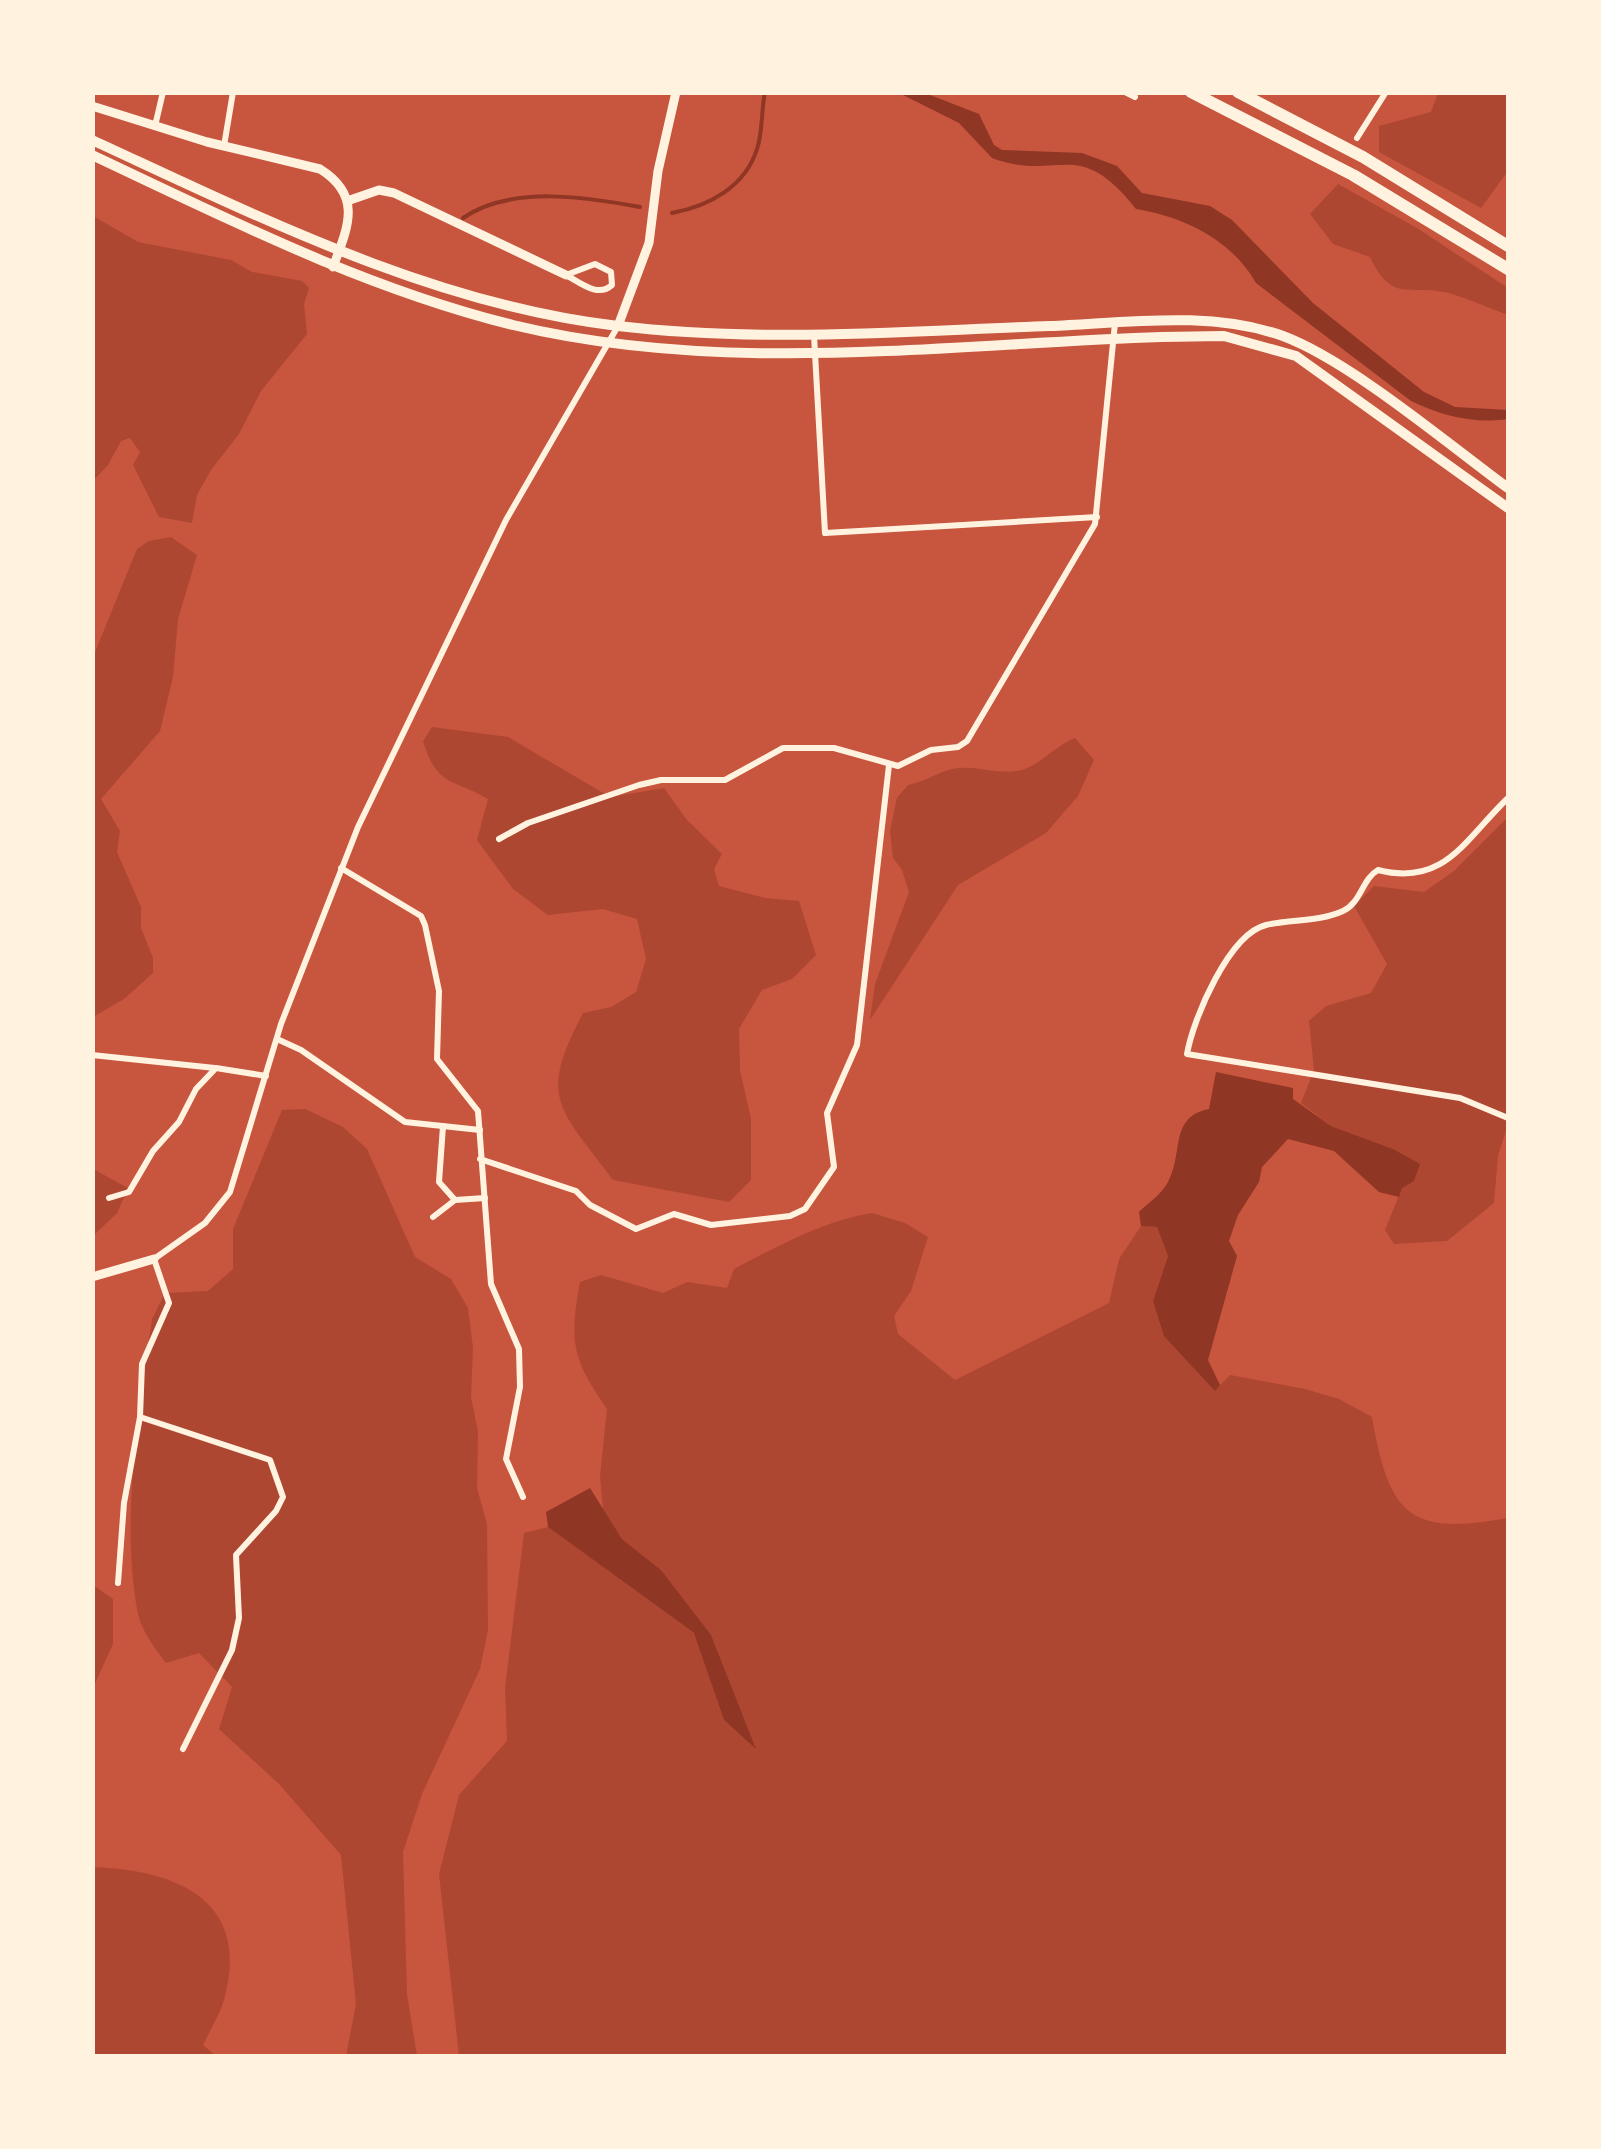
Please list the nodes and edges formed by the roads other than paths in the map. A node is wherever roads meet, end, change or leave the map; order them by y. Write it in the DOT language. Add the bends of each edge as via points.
graph roads {
  1 [pos="163,92"];
  2 [pos="233,92"];
  3 [pos="676,92"];
  4 [pos="1125,92"];
  5 [pos="1191,92"];
  6 [pos="1238,92"];
  7 [pos="1386,92"];
  8 [pos="1135,97"];
  9 [pos="92,106"];
  10 [pos="155,128"];
  11 [pos="1356,138"];
  12 [pos="92,140"];
  13 [pos="224,146"];
  14 [pos="92,156"];
  15 [pos="350,200"];
  16 [pos="1508,246"];
  17 [pos="340,250"];
  18 [pos="333,267"];
  19 [pos="1508,269"];
  20 [pos="566,276"];
  21 [pos="1116,324"];
  22 [pos="618,326"];
  23 [pos="814,335"];
  24 [pos="1112,338"];
  25 [pos="611,341"];
  26 [pos="813,354"];
  27 [pos="1508,488"];
  28 [pos="1508,508"];
  29 [pos="1096,517"];
  30 [pos="889,765"];
  31 [pos="1508,798"];
  32 [pos="498,839"];
  33 [pos="341,868"];
  34 [pos="277,1039"];
  35 [pos="92,1054"];
  36 [pos="216,1068"];
  37 [pos="266,1076"];
  38 [pos="1508,1118"];
  39 [pos="444,1126"];
  40 [pos="480,1130"];
  41 [pos="480,1159"];
  42 [pos="109,1198"];
  43 [pos="485,1198"];
  44 [pos="454,1200"];
  45 [pos="433,1217"];
  46 [pos="154,1259"];
  47 [pos="92,1277"];
  48 [pos="140,1417"];
  49 [pos="523,1497"];
  50 [pos="118,1583"];
  51 [pos="183,1750"];
  1 -- 10 [label="street"];
  2 -- 13 [label="street"];
  3 -- 22 [label="street" via="648,242"];
  4 -- 8 [label="street"];
  5 -- 19 [label="highway" via="1353,175"];
  6 -- 16 [label="highway"];
  7 -- 11 [label="street"];
  9 -- 10 [label="street"];
  10 -- 13 [label="street"];
  12 -- 17 [label="main road"];
  13 -- 15 [label="street" via="320,169"];
  14 -- 18 [label="main road"];
  15 -- 17 [label="street"];
  15 -- 20 [label="street" via="379,190 394,193"];
  17 -- 18 [label="street"];
  17 -- 22 [label="main road" via="521,310"];
  18 -- 25 [label="main road" via="514,325"];
  20 -- 20 [label="street" via="595,264 613,278 599,292"];
  21 -- 23 [label="main road"];
  21 -- 24 [label="street"];
  21 -- 27 [label="main road" via="1231,324 1285,337 1352,376"];
  22 -- 23 [label="main road"];
  22 -- 25 [label="street"];
  23 -- 26 [label="street"];
  24 -- 26 [label="main road"];
  24 -- 28 [label="main road" via="1224,336 1296,356"];
  24 -- 29 [label="street"];
  25 -- 26 [label="main road"];
  25 -- 33 [label="street" via="506,520"];
  26 -- 29 [label="street" via="825,533"];
  29 -- 30 [label="street" via="967,741"];
  30 -- 32 [label="street" via="834,748 783,748 724,780 661,780"];
  30 -- 41 [label="street" via="857,1045 827,1113 834,1167 804,1209 711,1225 674,1214 636,1228 590,1205 576,1190"];
  31 -- 38 [label="street" via="1434,870 1410,876 1378,870 1348,909 1261,926 1240,940 1220,971 1187,1054 1443,1095"];
  33 -- 34 [label="street"];
  33 -- 40 [label="street" via="421,916 439,991 437,1059 478,1111"];
  34 -- 37 [label="street"];
  34 -- 39 [label="street" via="391,1115"];
  35 -- 36 [label="street"];
  36 -- 37 [label="street"];
  36 -- 42 [label="street" via="129,1192"];
  37 -- 46 [label="street" via="230,1192 205,1223"];
  39 -- 40 [label="street"];
  39 -- 44 [label="street" via="436,1174"];
  40 -- 41 [label="street"];
  41 -- 43 [label="street"];
  43 -- 44 [label="street"];
  43 -- 49 [label="street" via="491,1284 519,1348 520,1387 506,1459"];
  44 -- 45 [label="street"];
  46 -- 47 [label="street"];
  46 -- 48 [label="street" via="169,1304 142,1364"];
  48 -- 50 [label="street"];
  48 -- 51 [label="street" via="270,1460 283,1497 236,1555 239,1618 232,1650"];
}
